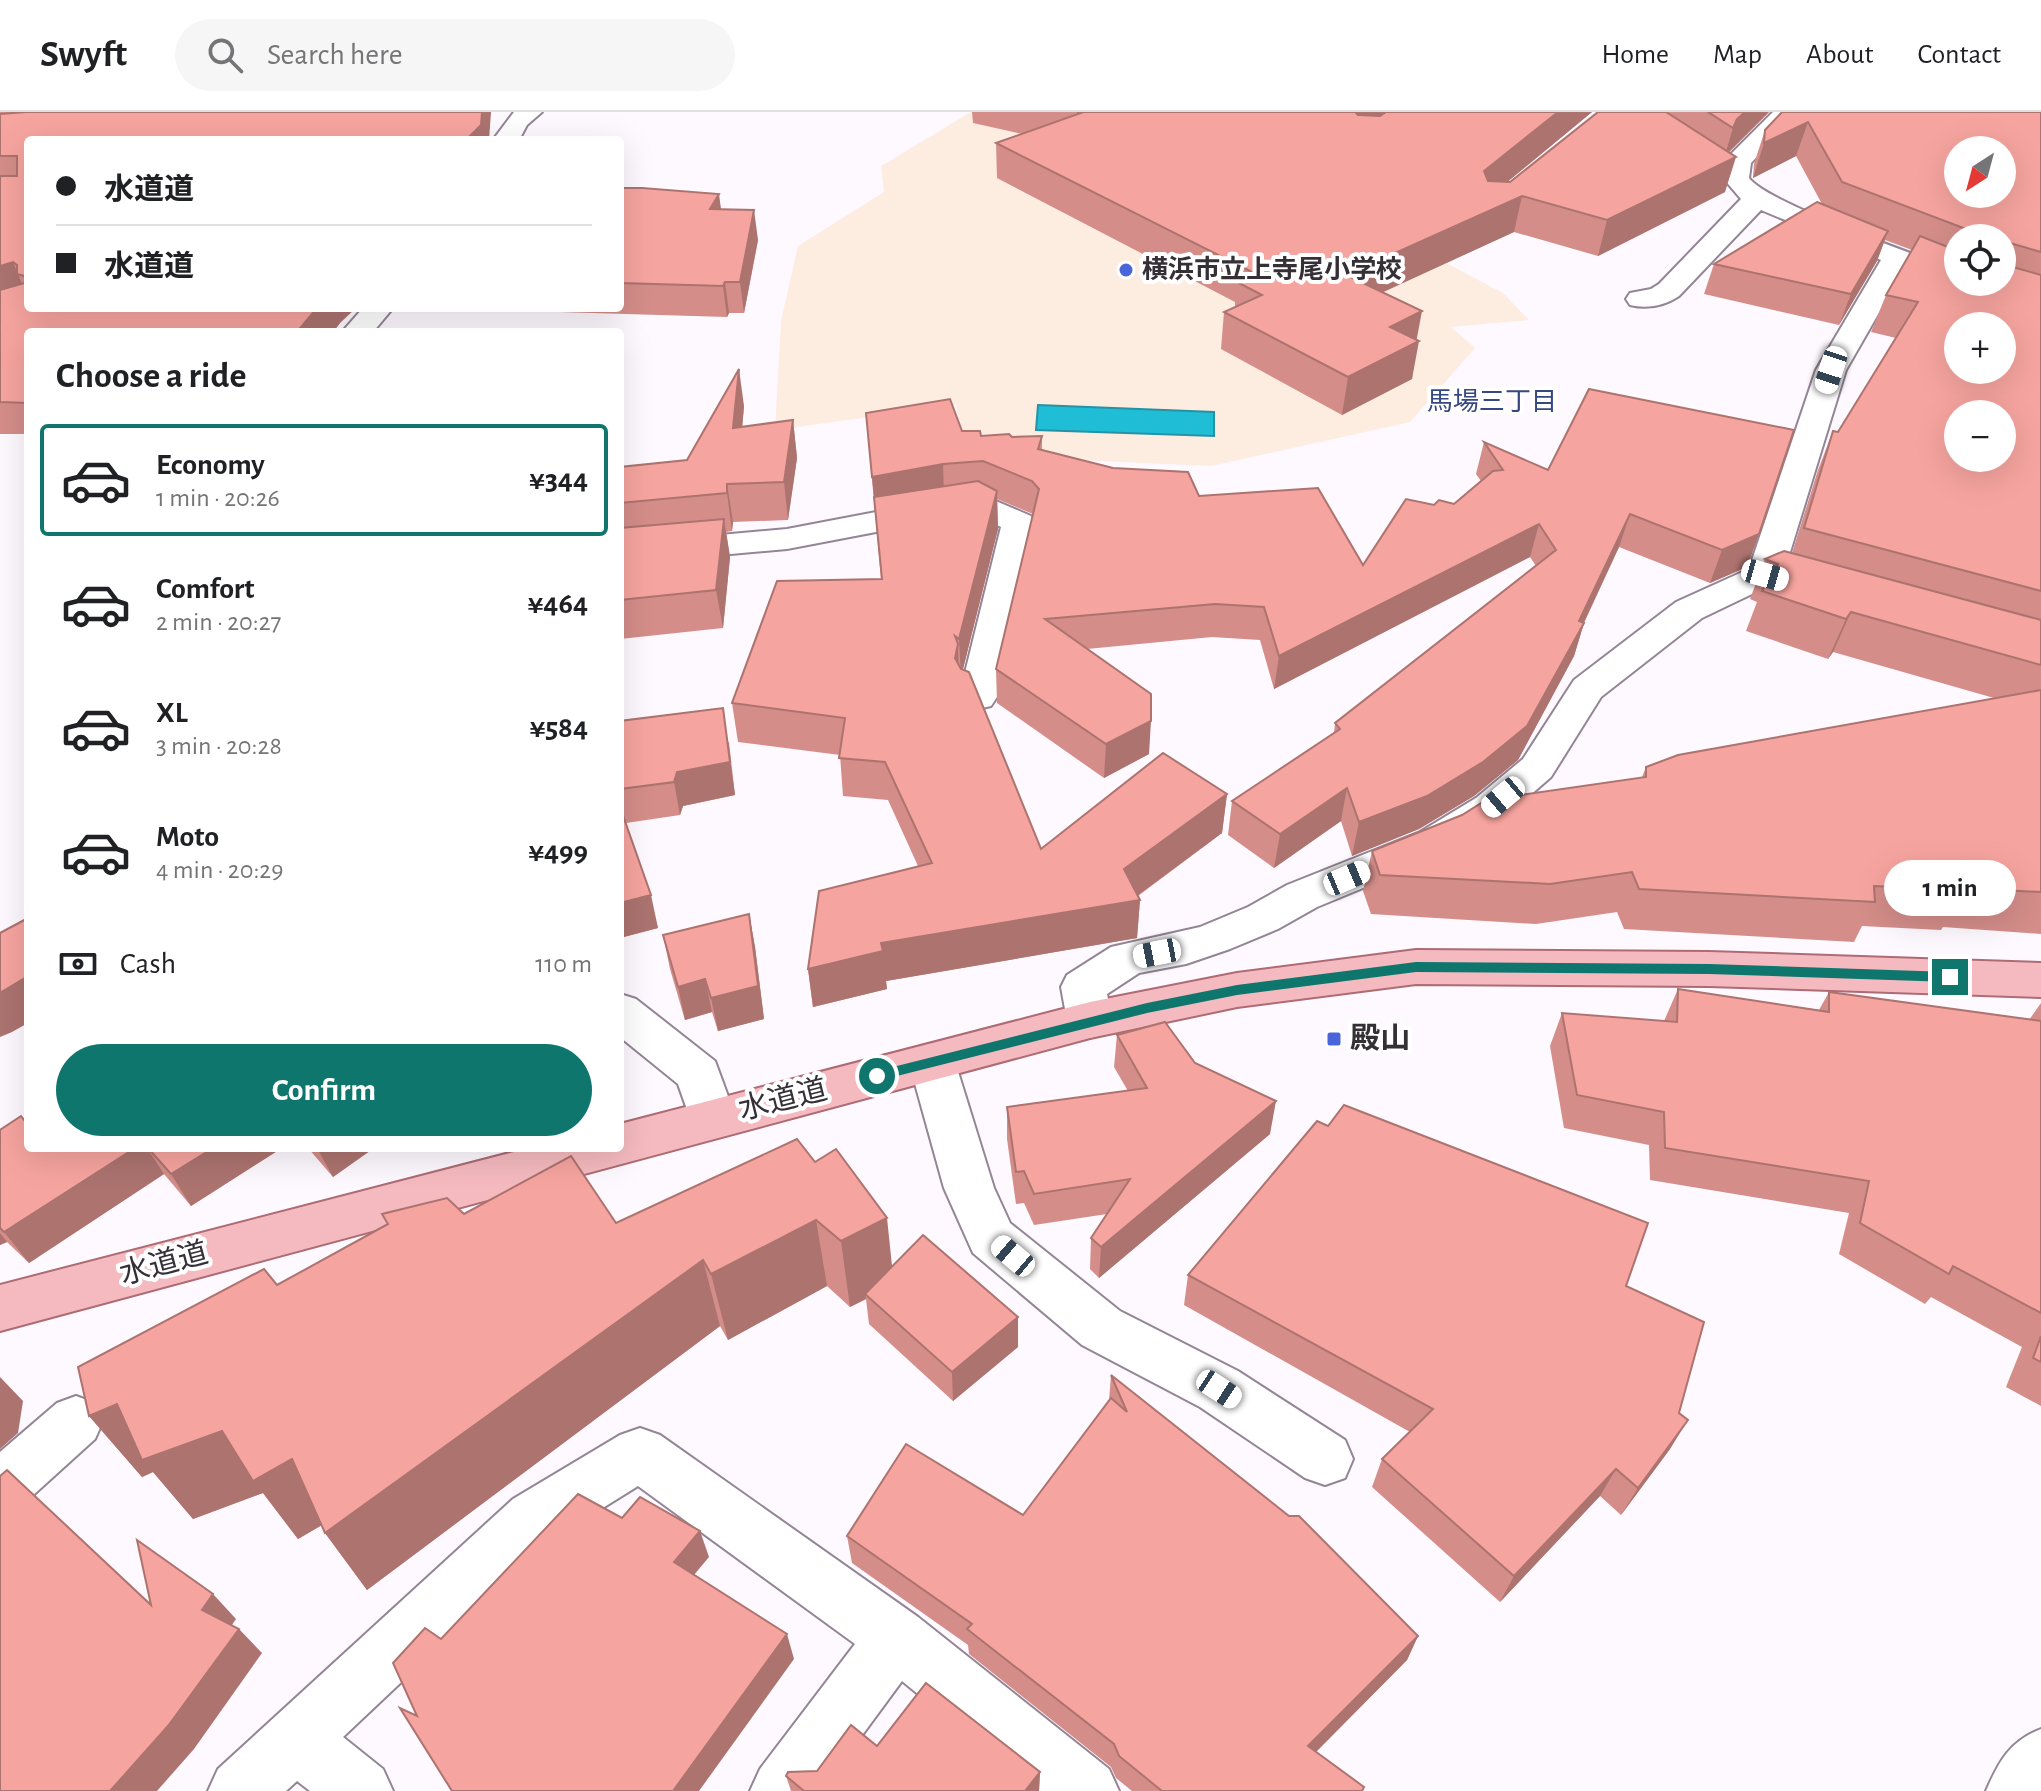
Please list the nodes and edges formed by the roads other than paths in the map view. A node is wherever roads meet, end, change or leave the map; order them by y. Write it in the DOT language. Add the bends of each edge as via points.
graph roads {
  1 [pos="530,112"];
  2 [pos="1787,112"];
  3 [pos="508,136"];
  4 [pos="1717,177"];
  5 [pos="1751,194"];
  6 [pos="1897,257"];
  7 [pos="1944,274"];
  8 [pos="1640,299"];
  9 [pos="375,312"];
  10 [pos="361,328"];
  11 [pos="624,554"];
  12 [pos="978,697"];
  13 [pos="2041,980"];
  14 [pos="624,1014"];
  15 [pos="1090,1020"];
  16 [pos="932,1062"];
  17 [pos="712,1118"];
  18 [pos="624,1143"];
  19 [pos="591,1152"];
  20 [pos="0,1308"];
  21 [pos="76,1421"];
  22 [pos="1325,1459"];
  23 [pos="0,1488"];
  24 [pos="897,1638"];
  25 [pos="295,1739"];
  26 [pos="2041,1760"];
  27 [pos="240,1791"];
  28 [pos="361,1791"];
  29 [pos="782,1791"];
  30 [pos="1087,1791"];
  31 [pos="2018,1791"];
  1 -- 3 [label="street"];
  2 -- 5 [label="street" via="1738,161 1736,178"];
  4 -- 5 [label="street"];
  5 -- 6 [label="street"];
  5 -- 8 [label="street" via="1669,290"];
  6 -- 7 [label="street"];
  6 -- 15 [label="street" via="1831,370 1780,580 1689,610 1587,689 1537,768 1490,808 1435,842 1215,938 1127,959 1083,987"];
  9 -- 10 [label="street"];
  11 -- 12 [label="street" via="787,539 984,506 1019,523"];
  13 -- 15 [label="main road, 水道道" via="1709,969 1416,967 1237,990"];
  14 -- 17 [label="street" via="698,1074"];
  15 -- 16 [label="main road, 水道道"];
  16 -- 17 [label="main road, 水道道"];
  16 -- 22 [label="street" via="969,1188 991,1238 1101,1328 1219,1389"];
  17 -- 18 [label="main road, 水道道"];
  19 -- 20 [label="main road, 水道道"];
  21 -- 23 [label="street"];
  24 -- 25 [label="street" via="640,1454 533,1519"];
  24 -- 29 [label="street"];
  24 -- 30 [label="street"];
  25 -- 27 [label="street"];
  25 -- 28 [label="street"];
  26 -- 31 [label="street"];
}
